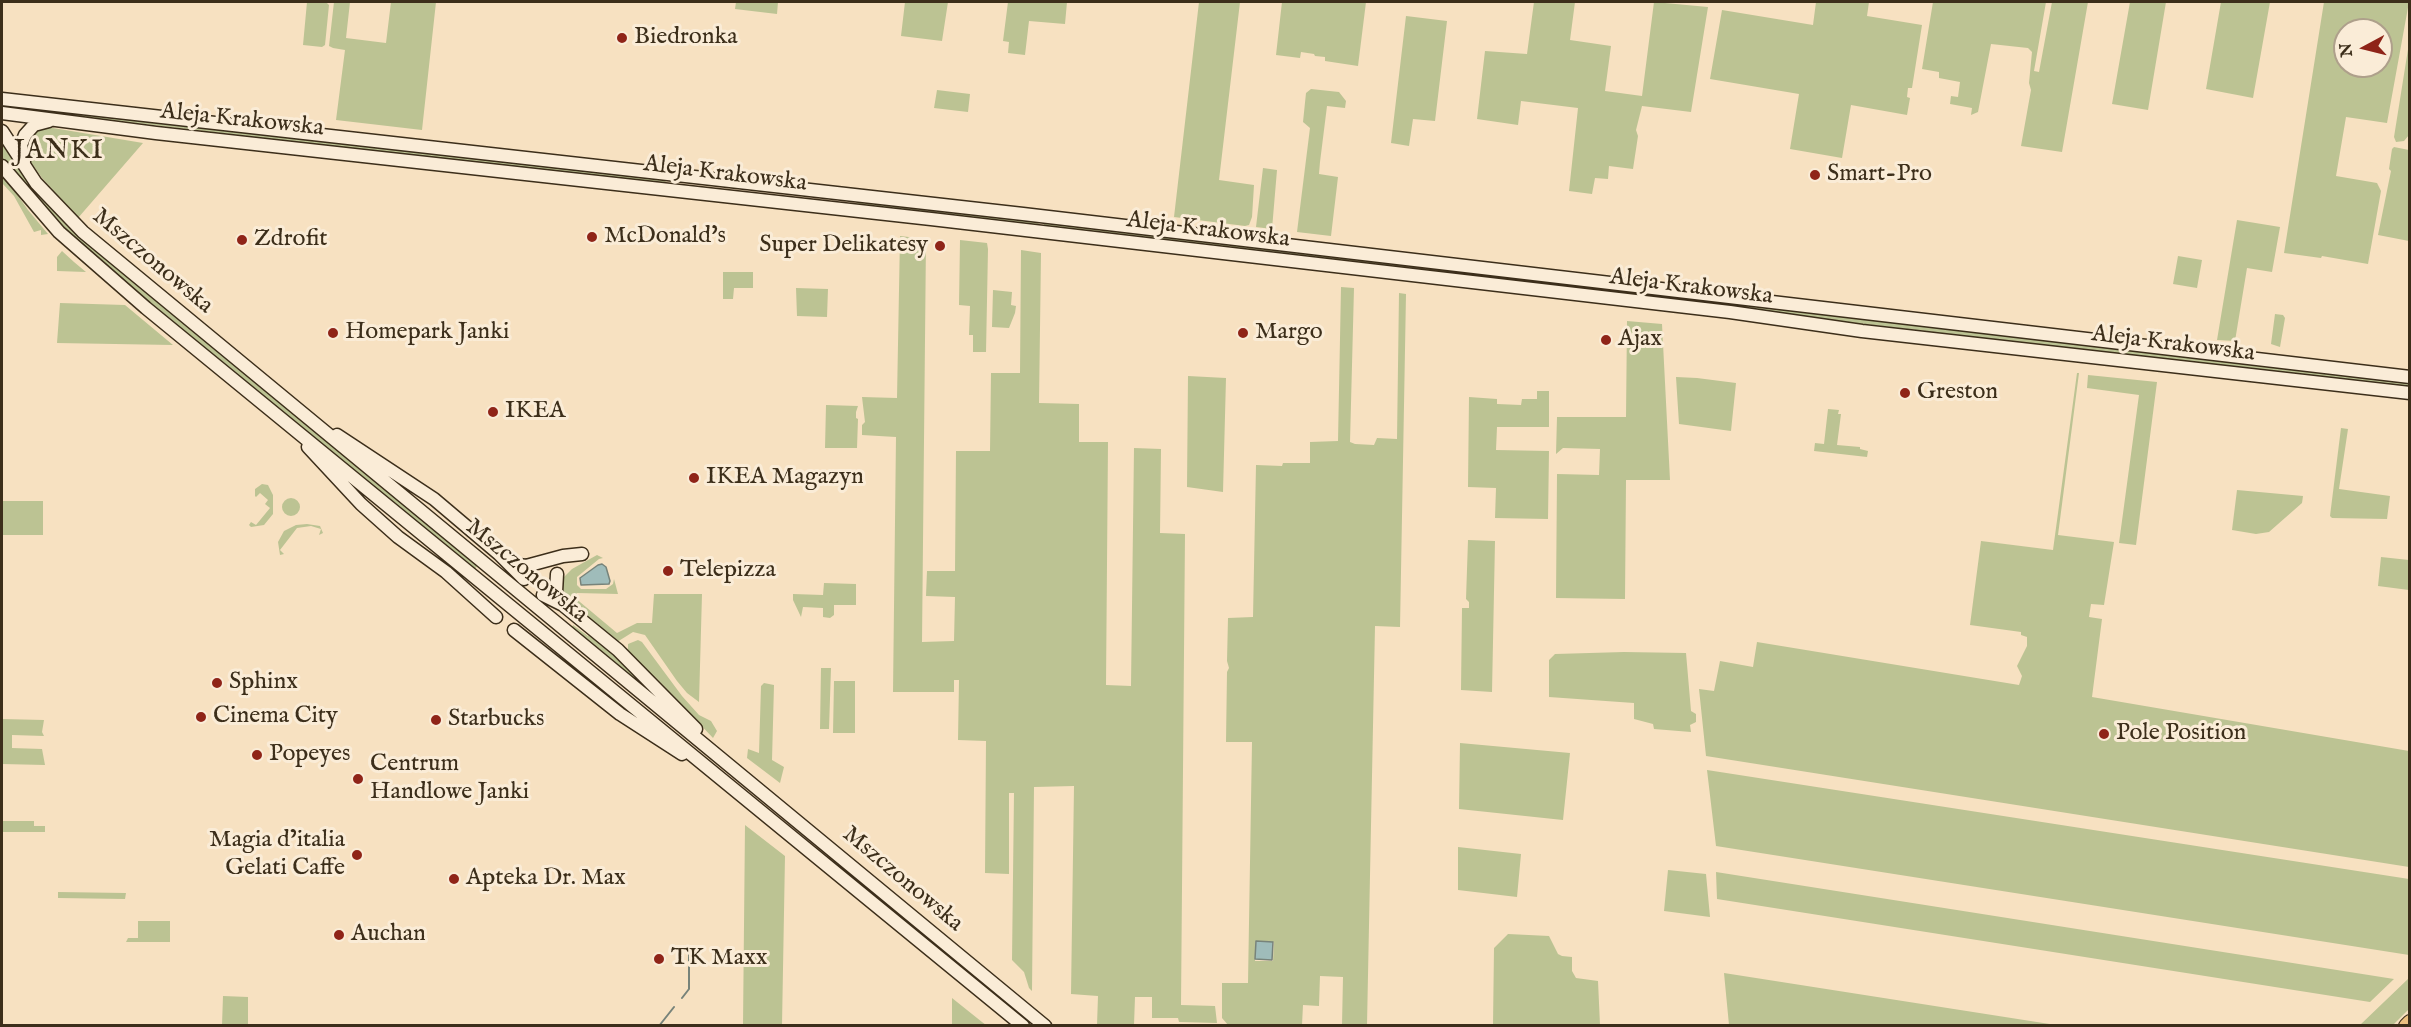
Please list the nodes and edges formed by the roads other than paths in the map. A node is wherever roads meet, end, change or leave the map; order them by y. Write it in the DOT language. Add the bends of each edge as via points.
graph roads {
  1 [pos="2,99"];
  2 [pos="2,113"];
  3 [pos="54,120"];
  4 [pos="2,131"];
  5 [pos="2,166"];
  6 [pos="26,169"];
  7 [pos="2409,377"];
  8 [pos="2409,393"];
  9 [pos="284,399"];
  10 [pos="276,414"];
  11 [pos="582,554"];
  12 [pos="499,555"];
  13 [pos="557,574"];
  14 [pos="524,579"];
  15 [pos="543,595"];
  16 [pos="563,605"];
  17 [pos="496,617"];
  18 [pos="514,630"];
  19 [pos="732,767"];
  20 [pos="724,781"];
  21 [pos="2409,1022"];
  22 [pos="1023,1026"];
  23 [pos="1045,1026"];
  24 [pos="2406,1026"];
  1 -- 7 [label="main road, Aleja Krakowska"];
  2 -- 3 [label="main road, Aleja Krakowska"];
  3 -- 6 [label="main road" via="34,125 25,135 21,145"];
  3 -- 8 [label="main road, Aleja Krakowska"];
  4 -- 6 [label="main road, Mszczonowska"];
  5 -- 10 [label="main road, Mszczonowska" via="59,232"];
  6 -- 9 [label="main road, Mszczonowska" via="83,232"];
  9 -- 12 [label="main road" via="434,499"];
  9 -- 19 [label="main road, Mszczonowska"];
  10 -- 17 [label="main road" via="360,504"];
  10 -- 20 [label="main road, Mszczonowska"];
  11 -- 12 [label="main road" via="526,566"];
  12 -- 14 [label="main road"];
  13 -- 16 [label="main road" via="556,592"];
  15 -- 16 [label="main road"];
  16 -- 19 [label="main road" via="640,671"];
  18 -- 20 [label="main road" via="620,714"];
  19 -- 23 [label="main road, Mszczonowska"];
  20 -- 22 [label="main road, Mszczonowska"];
  21 -- 24 [label="main road"];
}
